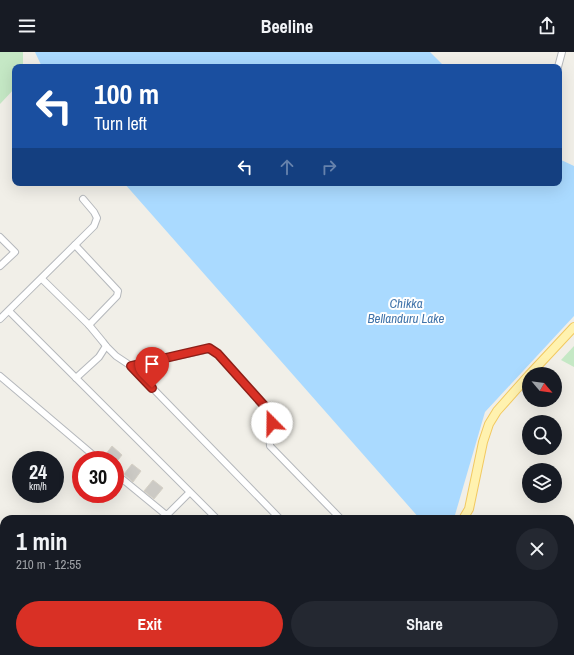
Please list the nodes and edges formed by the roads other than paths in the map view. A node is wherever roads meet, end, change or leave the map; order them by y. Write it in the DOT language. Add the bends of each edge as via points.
graph roads {
  1 [pos="562,52"];
  2 [pos="559,64"];
  3 [pos="83,199"];
  4 [pos="0,237"];
  5 [pos="75,246"];
  6 [pos="0,266"];
  7 [pos="42,279"];
  8 [pos="9,311"];
  9 [pos="0,320"];
  10 [pos="88,325"];
  11 [pos="574,327"];
  12 [pos="106,346"];
  13 [pos="131,366"];
  14 [pos="537,367"];
  15 [pos="0,376"];
  16 [pos="76,378"];
  17 [pos="522,384"];
  18 [pos="88,451"];
  19 [pos="124,480"];
  20 [pos="189,492"];
  21 [pos="213,515"];
  22 [pos="276,515"];
  23 [pos="337,515"];
  24 [pos="465,515"];
  1 -- 2 [label="street"];
  3 -- 5 [label="street" via="97,218 94,226"];
  4 -- 6 [label="street" via="15,252"];
  5 -- 7 [label="street"];
  5 -- 10 [label="street" via="118,290 117,296"];
  7 -- 8 [label="street"];
  7 -- 10 [label="street"];
  8 -- 9 [label="street"];
  8 -- 16 [label="street"];
  10 -- 12 [label="street"];
  11 -- 14 [label="main road"];
  12 -- 13 [label="street"];
  12 -- 16 [label="street" via="99,357"];
  13 -- 22 [label="street"];
  13 -- 23 [label="street" via="209,348 218,354 270,412 270,446"];
  15 -- 18 [label="street"];
  16 -- 20 [label="street"];
  17 -- 24 [label="main road" via="497,411 490,424 483,442 469,509"];
  19 -- 20 [label="street" via="165,514 168,514"];
  20 -- 21 [label="street"];
}
